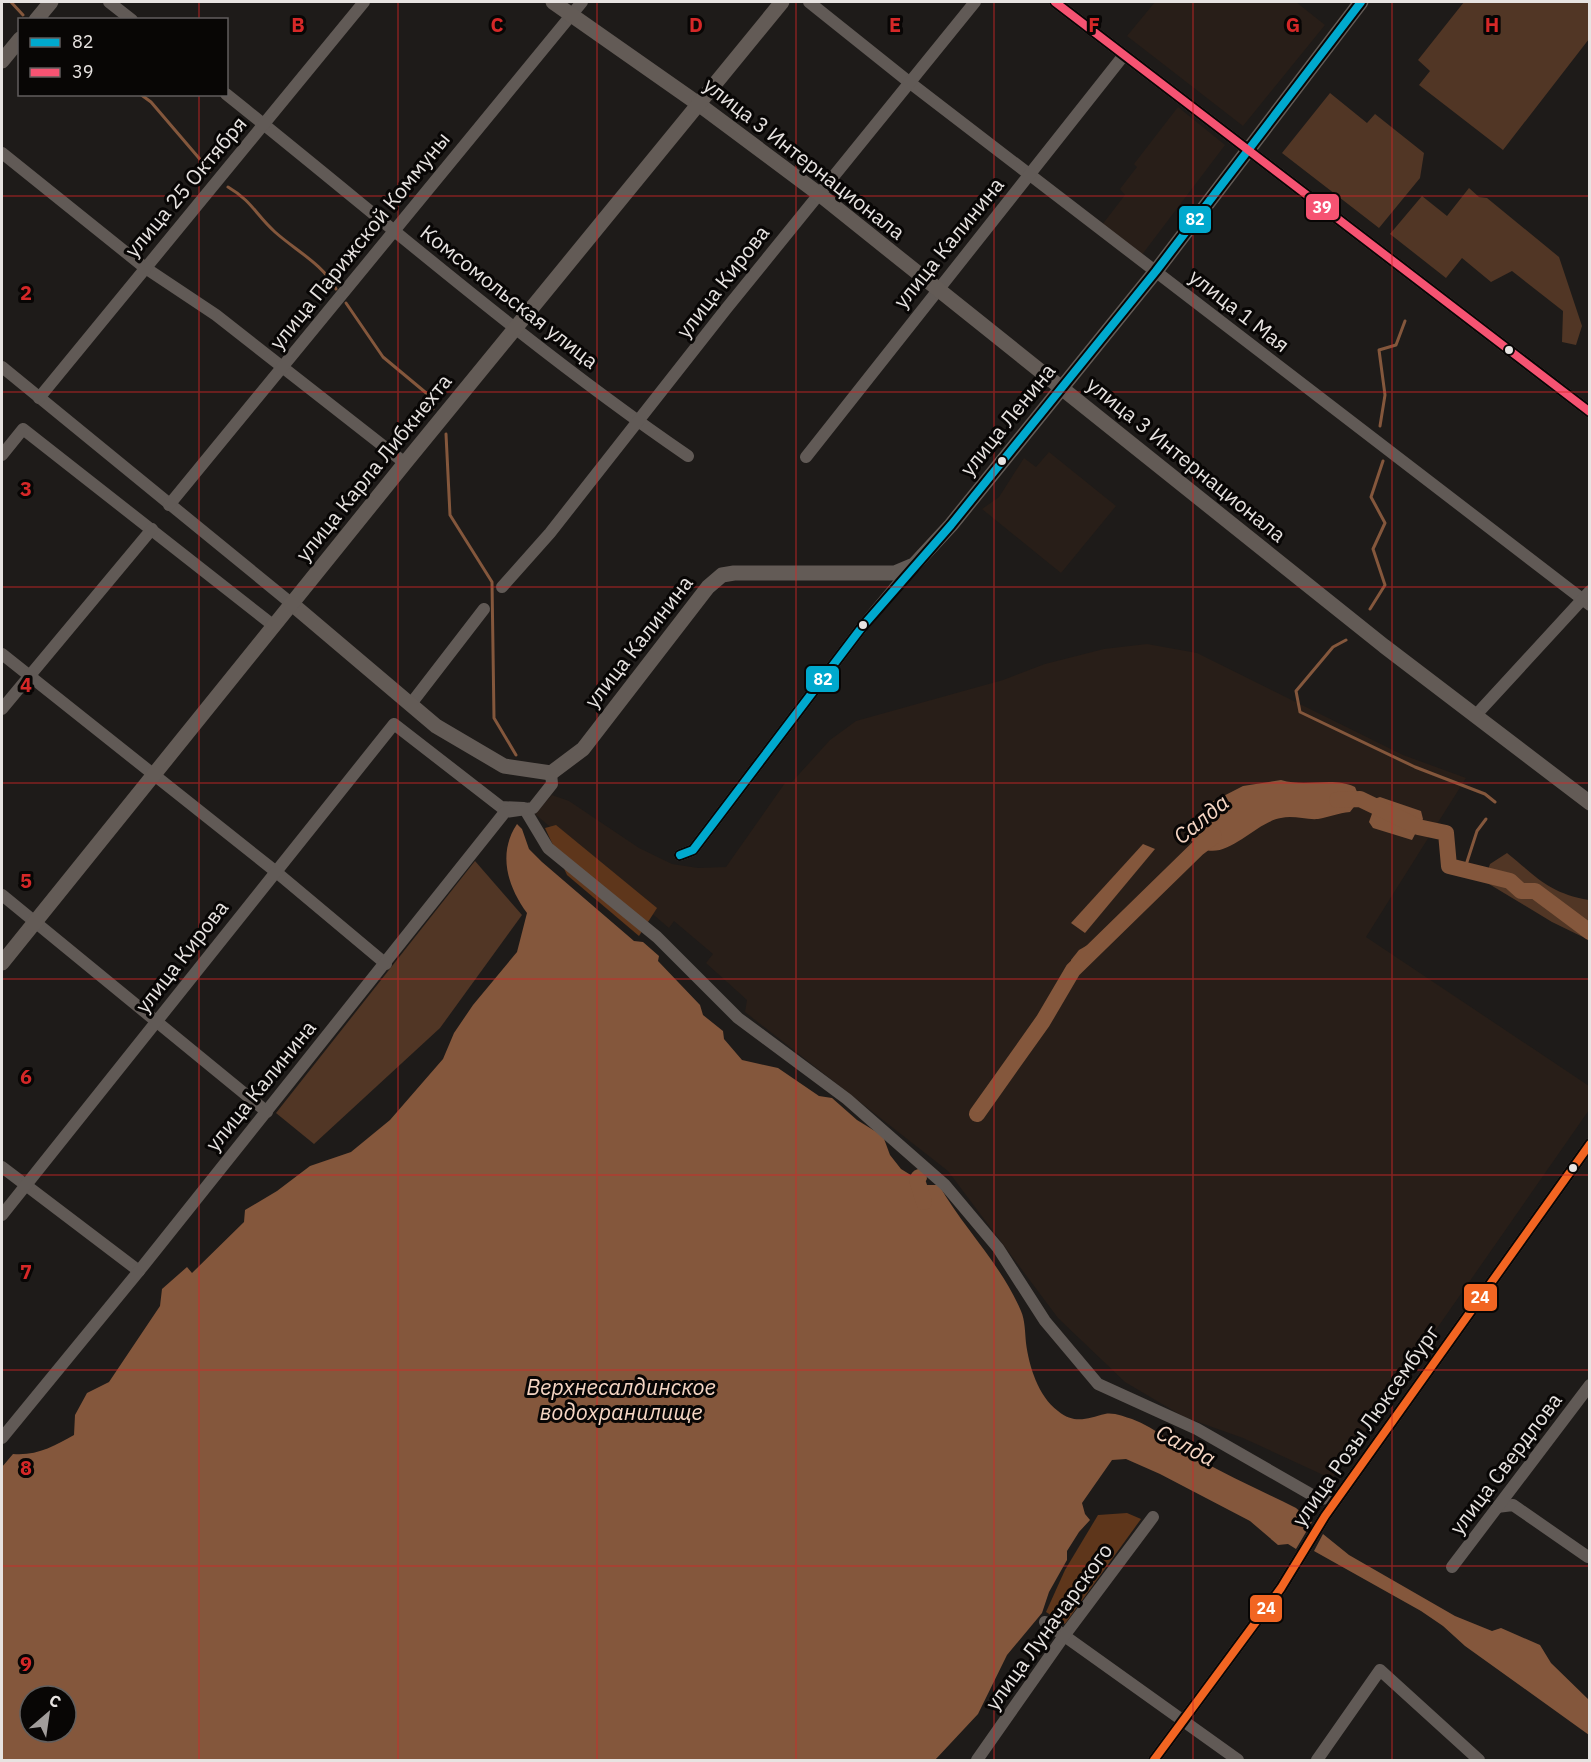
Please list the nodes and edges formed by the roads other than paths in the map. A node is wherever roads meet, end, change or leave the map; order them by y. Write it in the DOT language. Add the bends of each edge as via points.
graph roads {
  1 [pos="51,2"];
  2 [pos="109,2"];
  3 [pos="364,2"];
  4 [pos="553,2"];
  5 [pos="582,2"];
  6 [pos="782,2"];
  7 [pos="809,2"];
  8 [pos="975,2"];
  9 [pos="1055,2"];
  10 [pos="1361,2"];
  11 [pos="571,15"];
  12 [pos="38,18"];
  13 [pos="129,18"];
  14 [pos="18,41"];
  15 [pos="1124,55"];
  16 [pos="2,61"];
  17 [pos="909,82"];
  18 [pos="228,96"];
  19 [pos="697,103"];
  20 [pos="265,125"];
  21 [pos="1247,151"];
  22 [pos="2,153"];
  23 [pos="1031,176"];
  24 [pos="819,194"];
  25 [pos="394,231"];
  26 [pos="144,267"];
  27 [pos="1156,271"];
  28 [pos="938,291"];
  29 [pos="516,328"];
  30 [pos="283,366"];
  31 [pos="2,367"];
  32 [pos="1061,388"];
  33 [pos="39,398"];
  34 [pos="1590,412"];
  35 [pos="639,423"];
  36 [pos="2,455"];
  37 [pos="688,456"];
  38 [pos="806,457"];
  39 [pos="405,463"];
  40 [pos="169,505"];
  41 [pos="152,529"];
  42 [pos="914,566"];
  43 [pos="502,587"];
  44 [pos="1587,599"];
  45 [pos="292,604"];
  46 [pos="484,609"];
  47 [pos="274,626"];
  48 [pos="2,654"];
  49 [pos="29,676"];
  50 [pos="410,705"];
  51 [pos="2,709"];
  52 [pos="1475,716"];
  53 [pos="551,772"];
  54 [pos="152,775"];
  55 [pos="1590,803"];
  56 [pos="524,808"];
  57 [pos="680,855"];
  58 [pos="275,871"];
  59 [pos="2,895"];
  60 [pos="36,922"];
  61 [pos="2,963"];
  62 [pos="386,964"];
  63 [pos="157,1020"];
  64 [pos="267,1112"];
  65 [pos="1590,1144"];
  66 [pos="2,1167"];
  67 [pos="25,1186"];
  68 [pos="2,1215"];
  69 [pos="139,1271"];
  70 [pos="1590,1385"];
  71 [pos="2,1438"];
  72 [pos="1338,1497"];
  73 [pos="1497,1507"];
  74 [pos="1153,1517"];
  75 [pos="1588,1557"];
  76 [pos="1452,1567"];
  77 [pos="1045,1622"];
  78 [pos="1064,1636"];
  79 [pos="1183,1721"];
  80 [pos="977,1761"];
  81 [pos="1154,1761"];
  82 [pos="1238,1761"];
  83 [pos="1317,1761"];
  84 [pos="1479,1761"];
  1 -- 12 [label="main road"];
  2 -- 13 [label="street"];
  3 -- 20 [label="street, улица 25 Октября"];
  4 -- 11 [label="main road, улица 3 Интернационала"];
  5 -- 11 [label="street, улица Парижской Коммуны"];
  6 -- 19 [label="main road, улица Карла Либкнехта"];
  7 -- 17 [label="street, улица 1 Мая"];
  8 -- 17 [label="street, улица Кирова"];
  9 -- 15 [label="street"];
  10 -- 21 [label="main road, улица Ленина"];
  11 -- 19 [label="main road, улица 3 Интернационала"];
  11 -- 25 [label="street, улица Парижской Коммуны"];
  14 -- 16 [label="main road"];
  15 -- 21 [label="street"];
  15 -- 23 [label="street, улица Калинина"];
  17 -- 23 [label="street, улица 1 Мая"];
  17 -- 24 [label="street, улица Кирова"];
  18 -- 20 [label="street, Комсомольская улица"];
  19 -- 24 [label="main road, улица 3 Интернационала"];
  19 -- 29 [label="main road, улица Карла Либкнехта"];
  20 -- 25 [label="street, Комсомольская улица"];
  20 -- 26 [label="street, улица 25 Октября"];
  21 -- 27 [label="main road, улица Ленина"];
  21 -- 34 [label="street"];
  22 -- 26 [label="street"];
  23 -- 27 [label="street, улица 1 Мая"];
  23 -- 28 [label="street, улица Калинина"];
  24 -- 28 [label="main road, улица 3 Интернационала"];
  24 -- 35 [label="street, улица Кирова"];
  25 -- 29 [label="street, Комсомольская улица"];
  25 -- 30 [label="street, улица Парижской Коммуны"];
  26 -- 30 [label="street"];
  26 -- 33 [label="street, улица 25 Октября"];
  27 -- 32 [label="main road, улица Ленина"];
  27 -- 44 [label="street, улица 1 Мая" via="1375,442"];
  28 -- 32 [label="main road, улица 3 Интернационала"];
  28 -- 38 [label="street, улица Калинина"];
  29 -- 35 [label="street, Комсомольская улица"];
  29 -- 39 [label="main road, улица Карла Либкнехта"];
  30 -- 39 [label="street"];
  30 -- 40 [label="street, улица Парижской Коммуны"];
  31 -- 33 [label="street"];
  32 -- 42 [label="main road, улица Ленина"];
  32 -- 52 [label="main road, улица 3 Интернационала"];
  33 -- 40 [label="street"];
  35 -- 37 [label="street, Комсомольская улица"];
  35 -- 43 [label="street, улица Кирова"];
  36 -- 41 [label="street" via="23,429"];
  39 -- 45 [label="main road, улица Карла Либкнехта"];
  40 -- 45 [label="street"];
  41 -- 47 [label="street"];
  41 -- 49 [label="street"];
  42 -- 53 [label="main road, улица Калинина" via="894,573 769,571 722,575 708,587 583,749"];
  42 -- 57 [label="street, улица Ленина" via="855,636 693,849"];
  44 -- 52 [label="street"];
  45 -- 47 [label="main road, улица Карла Либкнехта"];
  45 -- 50 [label="main road"];
  46 -- 50 [label="street"];
  47 -- 54 [label="main road, улица Карла Либкнехта"];
  48 -- 49 [label="street"];
  49 -- 51 [label="street"];
  49 -- 54 [label="street"];
  50 -- 53 [label="main road" via="436,726 504,766"];
  52 -- 55 [label="main road, улица 3 Интернационала"];
  53 -- 56 [label="street, улица Калинина" via="552,784 533,808"];
  54 -- 58 [label="street"];
  54 -- 60 [label="main road, улица Карла Либкнехта"];
  56 -- 58 [label="street, улица Кирова" via="501,807 394,724"];
  56 -- 62 [label="street, улица Калинина" via="505,812"];
  56 -- 72 [label="street" via="548,848 657,937 738,1018 847,1099 945,1185 998,1248 1045,1322 1098,1384 1197,1429 1319,1499"];
  58 -- 62 [label="street"];
  58 -- 63 [label="street, улица Кирова"];
  59 -- 60 [label="street"];
  60 -- 61 [label="main road, улица Карла Либкнехта"];
  60 -- 63 [label="street"];
  62 -- 64 [label="street, улица Калинина"];
  63 -- 64 [label="street"];
  63 -- 67 [label="street, улица Кирова"];
  64 -- 69 [label="street, улица Калинина"];
  65 -- 72 [label="street, улица Розы Люксембург"];
  66 -- 67 [label="street"];
  67 -- 68 [label="street, улица Кирова"];
  67 -- 69 [label="street"];
  69 -- 71 [label="street, улица Калинина"];
  70 -- 73 [label="street, улица Свердлова"];
  72 -- 79 [label="street, улица Розы Люксембург" via="1281,1588"];
  73 -- 75 [label="street" via="1513,1505"];
  73 -- 76 [label="street, улица Свердлова"];
  74 -- 78 [label="street, улица Луначарского"];
  77 -- 78 [label="street"];
  78 -- 79 [label="street"];
  78 -- 80 [label="street, улица Луначарского"];
  79 -- 81 [label="street, улица Розы Люксембург"];
  79 -- 82 [label="street"];
  83 -- 84 [label="street" via="1380,1670"];
}
